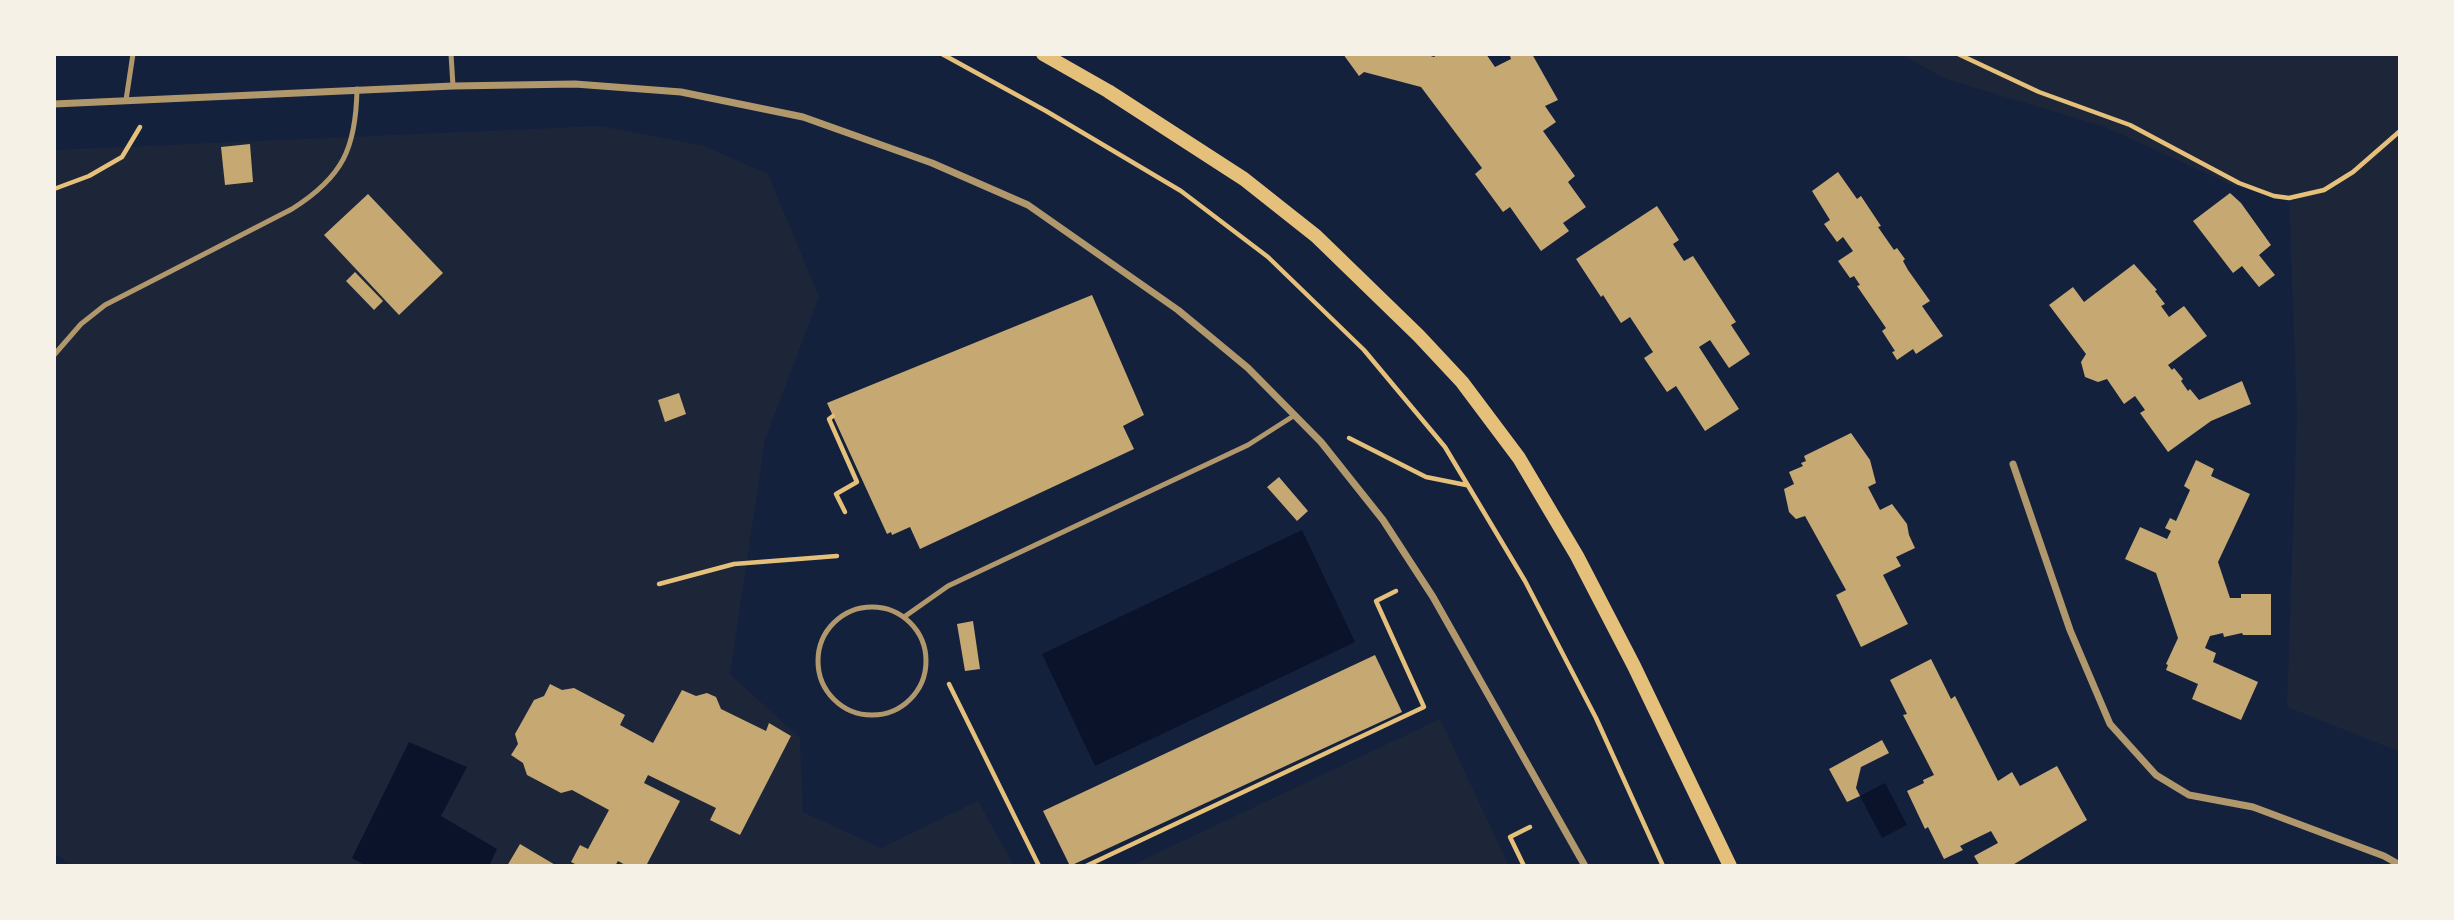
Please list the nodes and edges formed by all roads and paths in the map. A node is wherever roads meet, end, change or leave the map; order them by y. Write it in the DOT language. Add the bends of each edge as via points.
graph roads {
  1 [pos="133,54"];
  2 [pos="451,54"];
  3 [pos="942,54"];
  4 [pos="1043,54"];
  5 [pos="1958,54"];
  6 [pos="453,86"];
  7 [pos="357,89"];
  8 [pos="126,100"];
  9 [pos="54,104"];
  10 [pos="140,127"];
  11 [pos="2400,131"];
  12 [pos="54,189"];
  13 [pos="54,355"];
  14 [pos="1296,415"];
  15 [pos="833,416"];
  16 [pos="1321,442"];
  17 [pos="2013,464"];
  18 [pos="1467,485"];
  19 [pos="845,512"];
  20 [pos="837,556"];
  21 [pos="659,584"];
  22 [pos="1396,591"];
  23 [pos="904,617"];
  24 [pos="949,684"];
  25 [pos="1530,827"];
  26 [pos="2400,865"];
  27 [pos="1039,866"];
  28 [pos="1086,866"];
  29 [pos="1524,866"];
  30 [pos="1585,866"];
  31 [pos="1663,866"];
  32 [pos="1730,866"];
  1 -- 8 [label="lane"];
  2 -- 6 [label="lane"];
  3 -- 18 [label="path" via="1181,191 1268,257 1364,350 1446,447"];
  4 -- 32 [label="main road" via="1254,187 1316,236 1462,382 1519,458 1577,556"];
  5 -- 11 [label="path" via="2039,92 2130,125 2239,183 2274,196 2289,198 2324,190 2353,172"];
  6 -- 7 [label="street"];
  6 -- 14 [label="street" via="575,84 681,92 803,117 932,163 1028,205 1178,310"];
  7 -- 8 [label="street"];
  7 -- 13 [label="lane" via="352,141 338,169 318,193 105,305"];
  8 -- 9 [label="street"];
  10 -- 12 [label="path" via="122,157"];
  14 -- 16 [label="street"];
  14 -- 23 [label="lane" via="1248,445 948,586"];
  15 -- 19 [label="path" via="829,419 857,482 836,494"];
  16 -- 18 [label="path" via="1346,437 1426,477"];
  16 -- 30 [label="street" via="1383,520 1433,597"];
  17 -- 26 [label="street" via="2070,630 2110,724 2156,775 2189,795 2253,807"];
  18 -- 31 [label="path" via="1525,581 1596,718"];
  20 -- 21 [label="path" via="734,564"];
  22 -- 28 [label="path" via="1376,601 1424,707"];
  23 -- 23 [label="lane" via="876,606 859,608 827,630 819,647 822,682 846,709 881,715 912,698 922,682 925,647"];
  24 -- 27 [label="path"];
  25 -- 29 [label="path" via="1510,837"];
}
